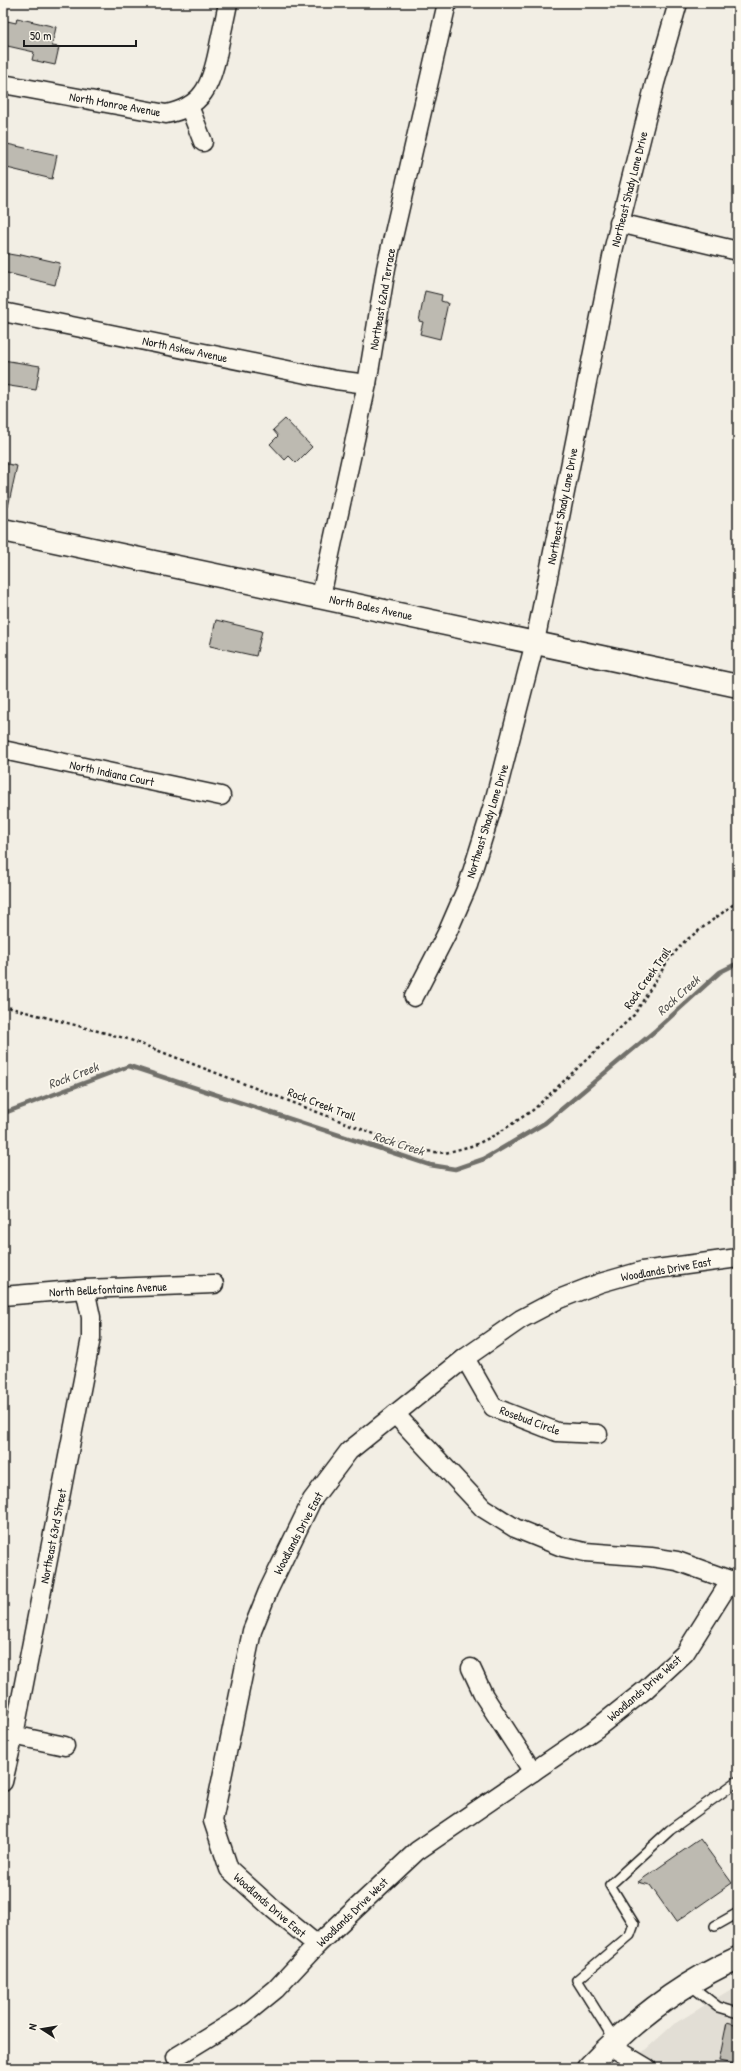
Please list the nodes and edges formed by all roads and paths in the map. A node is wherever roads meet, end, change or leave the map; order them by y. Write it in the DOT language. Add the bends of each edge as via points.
graph roads {
  1 [pos="228,3"];
  2 [pos="447,3"];
  3 [pos="678,3"];
  4 [pos="3,84"];
  5 [pos="189,106"];
  6 [pos="203,142"];
  7 [pos="619,223"];
  8 [pos="738,251"];
  9 [pos="3,312"];
  10 [pos="367,384"];
  11 [pos="3,530"];
  12 [pos="320,596"];
  13 [pos="535,642"];
  14 [pos="738,686"];
  15 [pos="3,750"];
  16 [pos="221,796"];
  17 [pos="738,902"];
  18 [pos="414,997"];
  19 [pos="3,1006"];
  20 [pos="738,1258"];
  21 [pos="214,1284"];
  22 [pos="85,1289"];
  23 [pos="3,1296"];
  24 [pos="465,1358"];
  25 [pos="395,1414"];
  26 [pos="598,1434"];
  27 [pos="734,1581"];
  28 [pos="471,1668"];
  29 [pos="9,1734"];
  30 [pos="65,1746"];
  31 [pos="533,1772"];
  32 [pos="738,1781"];
  33 [pos="3,1782"];
  34 [pos="738,1913"];
  35 [pos="715,1926"];
  36 [pos="317,1945"];
  37 [pos="738,1958"];
  38 [pos="690,1985"];
  39 [pos="738,2013"];
  40 [pos="612,2044"];
  41 [pos="176,2057"];
  42 [pos="588,2068"];
  43 [pos="647,2068"];
  1 -- 5 [label="street" via="210,84"];
  2 -- 10 [label="street, Northeast 62nd Terrace" via="386,268"];
  3 -- 7 [label="street, Northeast Shady Lane Drive"];
  4 -- 5 [label="street, North Monroe Avenue" via="166,114"];
  5 -- 6 [label="street"];
  7 -- 8 [label="street"];
  7 -- 13 [label="street, Northeast Shady Lane Drive"];
  9 -- 10 [label="street, North Askew Avenue" via="336,380"];
  10 -- 12 [label="street, Northeast 62nd Terrace"];
  11 -- 12 [label="street, North Bales Avenue"];
  12 -- 13 [label="street, North Bales Avenue"];
  13 -- 14 [label="street, North Bales Avenue"];
  13 -- 18 [label="street, Northeast Shady Lane Drive" via="484,838 468,885"];
  15 -- 16 [label="street, North Indiana Court"];
  17 -- 19 [label="path, Rock Creek Trail" via="686,941 669,959 634,1015 533,1110 475,1145 445,1152 425,1152 395,1142 128,1039"];
  20 -- 24 [label="street, Woodlands Drive East" via="642,1271 600,1283 559,1299 521,1319"];
  21 -- 22 [label="street, North Bellefontaine Avenue"];
  22 -- 23 [label="street, North Bellefontaine Avenue"];
  22 -- 29 [label="street, Northeast 63rd Street" via="91,1317 91,1338"];
  24 -- 25 [label="street, Woodlands Drive East"];
  24 -- 26 [label="street, Rosebud Circle" via="493,1407 558,1432"];
  25 -- 27 [label="street" via="483,1508 515,1528 562,1547 585,1552 677,1561"];
  25 -- 36 [label="street, Woodlands Drive East" via="349,1452 312,1500 268,1591 252,1631 213,1821 229,1869 272,1909"];
  27 -- 31 [label="street, Woodlands Drive West" via="685,1653 645,1690"];
  28 -- 31 [label="street" via="484,1696"];
  29 -- 30 [label="street"];
  29 -- 33 [label="street, Northeast 63rd Street"];
  31 -- 36 [label="street, Woodlands Drive West" via="416,1851"];
  32 -- 40 [label="lane" via="670,1830 610,1885 634,1924 630,1935 577,1980"];
  34 -- 35 [label="lane"];
  36 -- 41 [label="street, Woodlands Drive West" via="276,1989 243,2016"];
  37 -- 38 [label="street"];
  38 -- 39 [label="lane" via="718,2007"];
  38 -- 40 [label="street" via="643,2018"];
  40 -- 42 [label="street"];
  40 -- 43 [label="street"];
}
